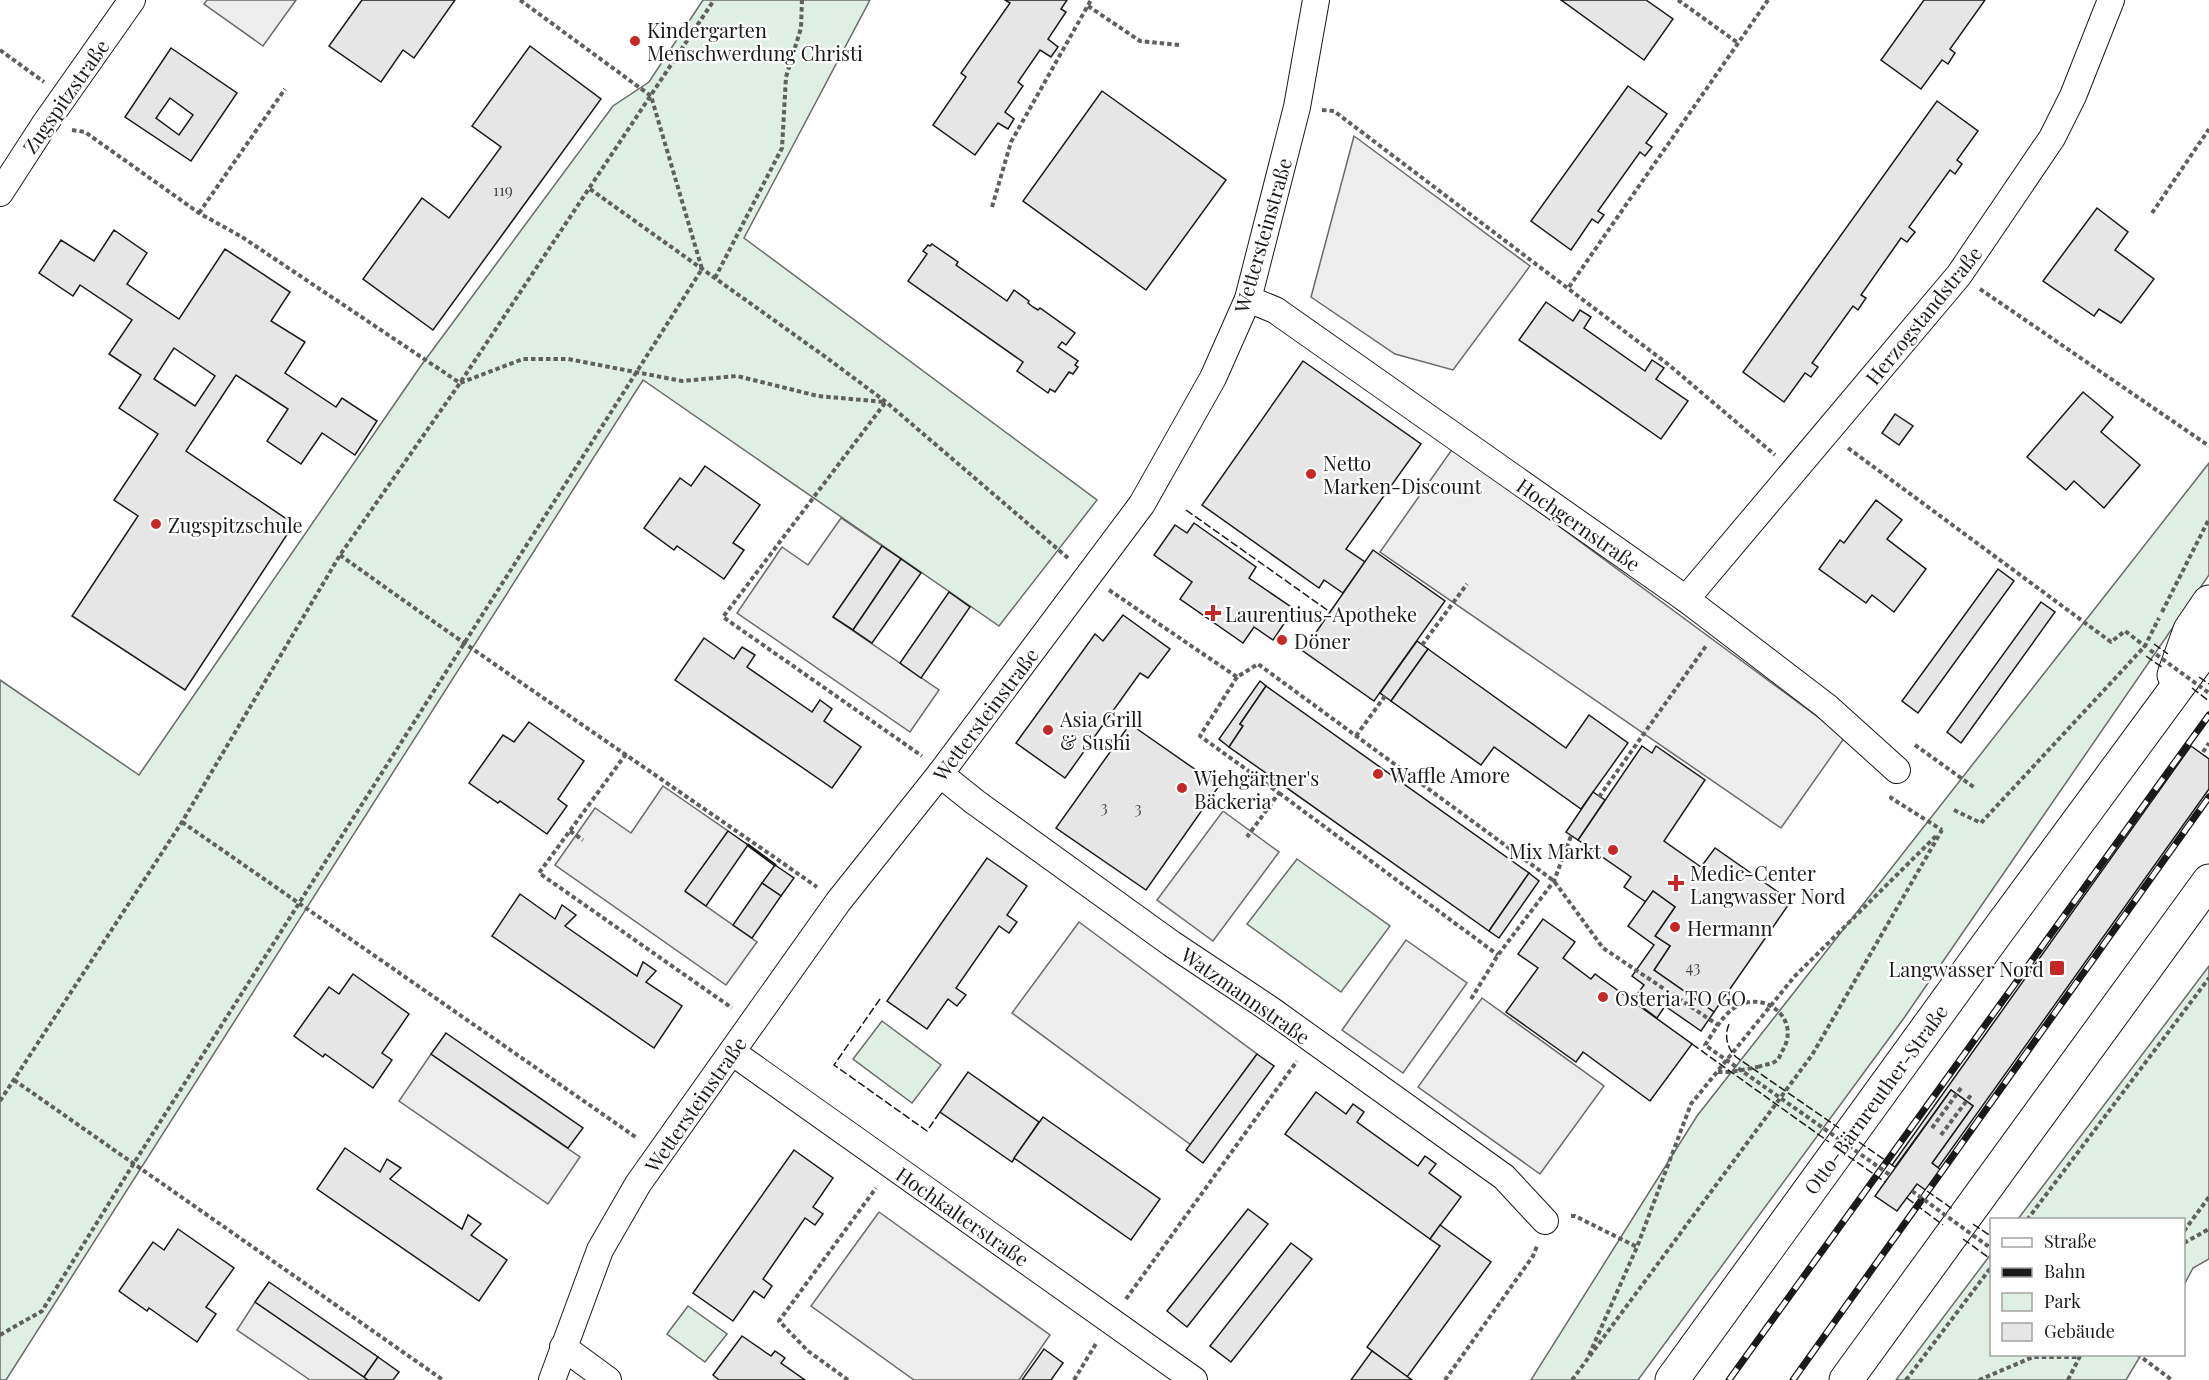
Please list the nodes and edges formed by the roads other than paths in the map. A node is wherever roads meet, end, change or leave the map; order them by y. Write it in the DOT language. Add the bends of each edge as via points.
graph roads {
  1 [pos="132,0"];
  2 [pos="1316,0"];
  3 [pos="2111,0"];
  4 [pos="0,193"];
  5 [pos="1248,298"];
  6 [pos="1686,599"];
  7 [pos="2209,602"];
  8 [pos="2209,644"];
  9 [pos="2165,702"];
  10 [pos="1897,770"];
  11 [pos="940,774"];
  12 [pos="2209,881"];
  13 [pos="732,1052"];
  14 [pos="1545,1221"];
  15 [pos="563,1347"];
  16 [pos="552,1380"];
  17 [pos="608,1380"];
  18 [pos="1194,1380"];
  19 [pos="1672,1380"];
  20 [pos="1846,1380"];
  1 -- 4 [label="street, Zugspitzstraße"];
  2 -- 5 [label="street, Wettersteinstraße" via="1297,107"];
  3 -- 6 [label="street, Herzogstandstraße" via="2052,138 1959,275"];
  5 -- 6 [label="street, Hochgernstraße" via="1275,310"];
  5 -- 11 [label="street, Wettersteinstraße" via="1213,378 1142,504"];
  6 -- 10 [label="street, Hochgernstraße" via="1826,705"];
  7 -- 9 [label="main road, Otto-Bärnreuther-Straße" via="2190,630"];
  8 -- 9 [label="main road, Otto-Bärnreuther-Straße"];
  9 -- 19 [label="main road, Otto-Bärnreuther-Straße"];
  11 -- 13 [label="street, Wettersteinstraße" via="838,902"];
  11 -- 14 [label="street, Watzmannstraße" via="1172,944 1504,1177"];
  12 -- 20 [label="main road"];
  13 -- 15 [label="street, Wettersteinstraße" via="638,1184 600,1250"];
  13 -- 18 [label="street, Hochkalterstraße"];
  15 -- 16 [label="street, Wettersteinstraße"];
  15 -- 17 [label="street"];
}
